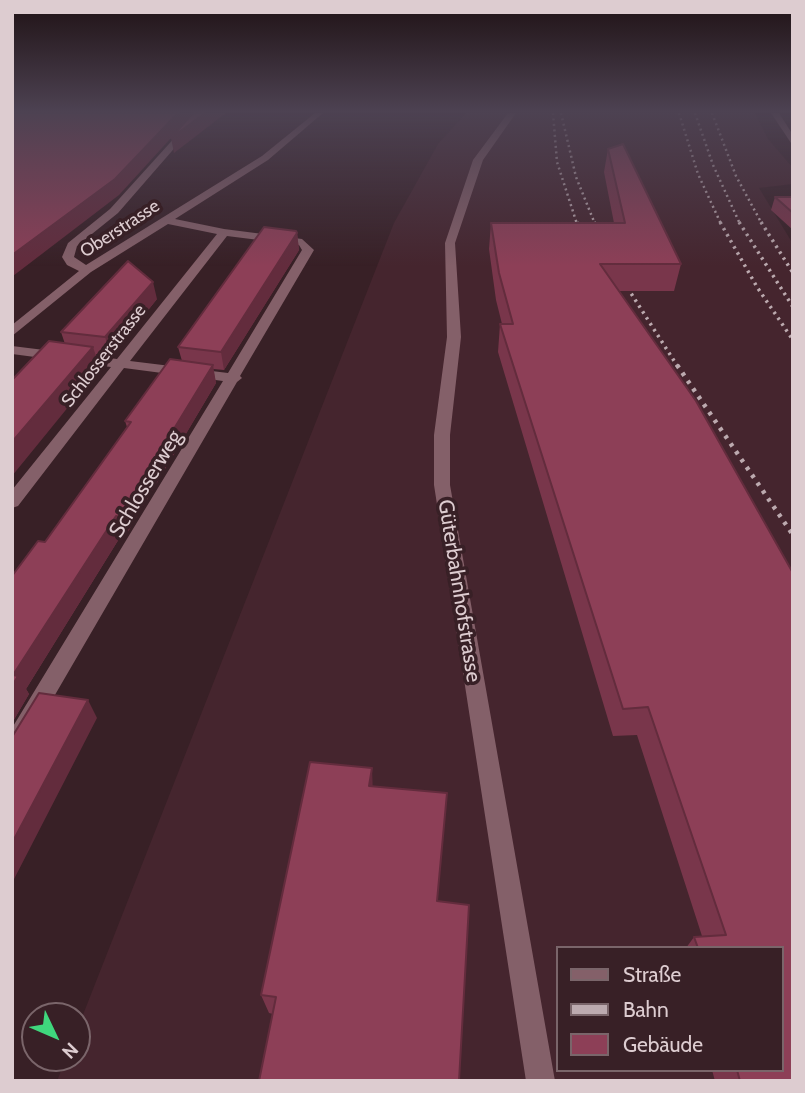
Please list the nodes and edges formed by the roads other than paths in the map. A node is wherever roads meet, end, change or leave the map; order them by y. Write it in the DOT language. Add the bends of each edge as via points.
graph roads {
  1 [pos="156,164"];
  2 [pos="255,164"];
  3 [pos="477,164"];
  4 [pos="166,220"];
  5 [pos="225,232"];
  6 [pos="87,270"];
  7 [pos="12,332"];
  8 [pos="12,350"];
  9 [pos="122,365"];
  10 [pos="235,377"];
  11 [pos="12,502"];
  12 [pos="12,747"];
  13 [pos="541,1081"];
  1 -- 6 [label="street" via="114,211 72,245 71,263"];
  2 -- 4 [label="street, Oberstrasse"];
  3 -- 13 [label="street, Güterbahnhofstrasse" via="450,243 454,337 442,435 442,485"];
  4 -- 5 [label="street"];
  4 -- 6 [label="street, Oberstrasse"];
  5 -- 9 [label="street, Schlosserstrasse"];
  5 -- 10 [label="street, Schlosserweg" via="302,242 308,250"];
  6 -- 7 [label="street, Oberstrasse"];
  8 -- 9 [label="street"];
  9 -- 10 [label="street"];
  9 -- 11 [label="street, Schlosserstrasse"];
  10 -- 12 [label="street, Schlosserweg"];
}
